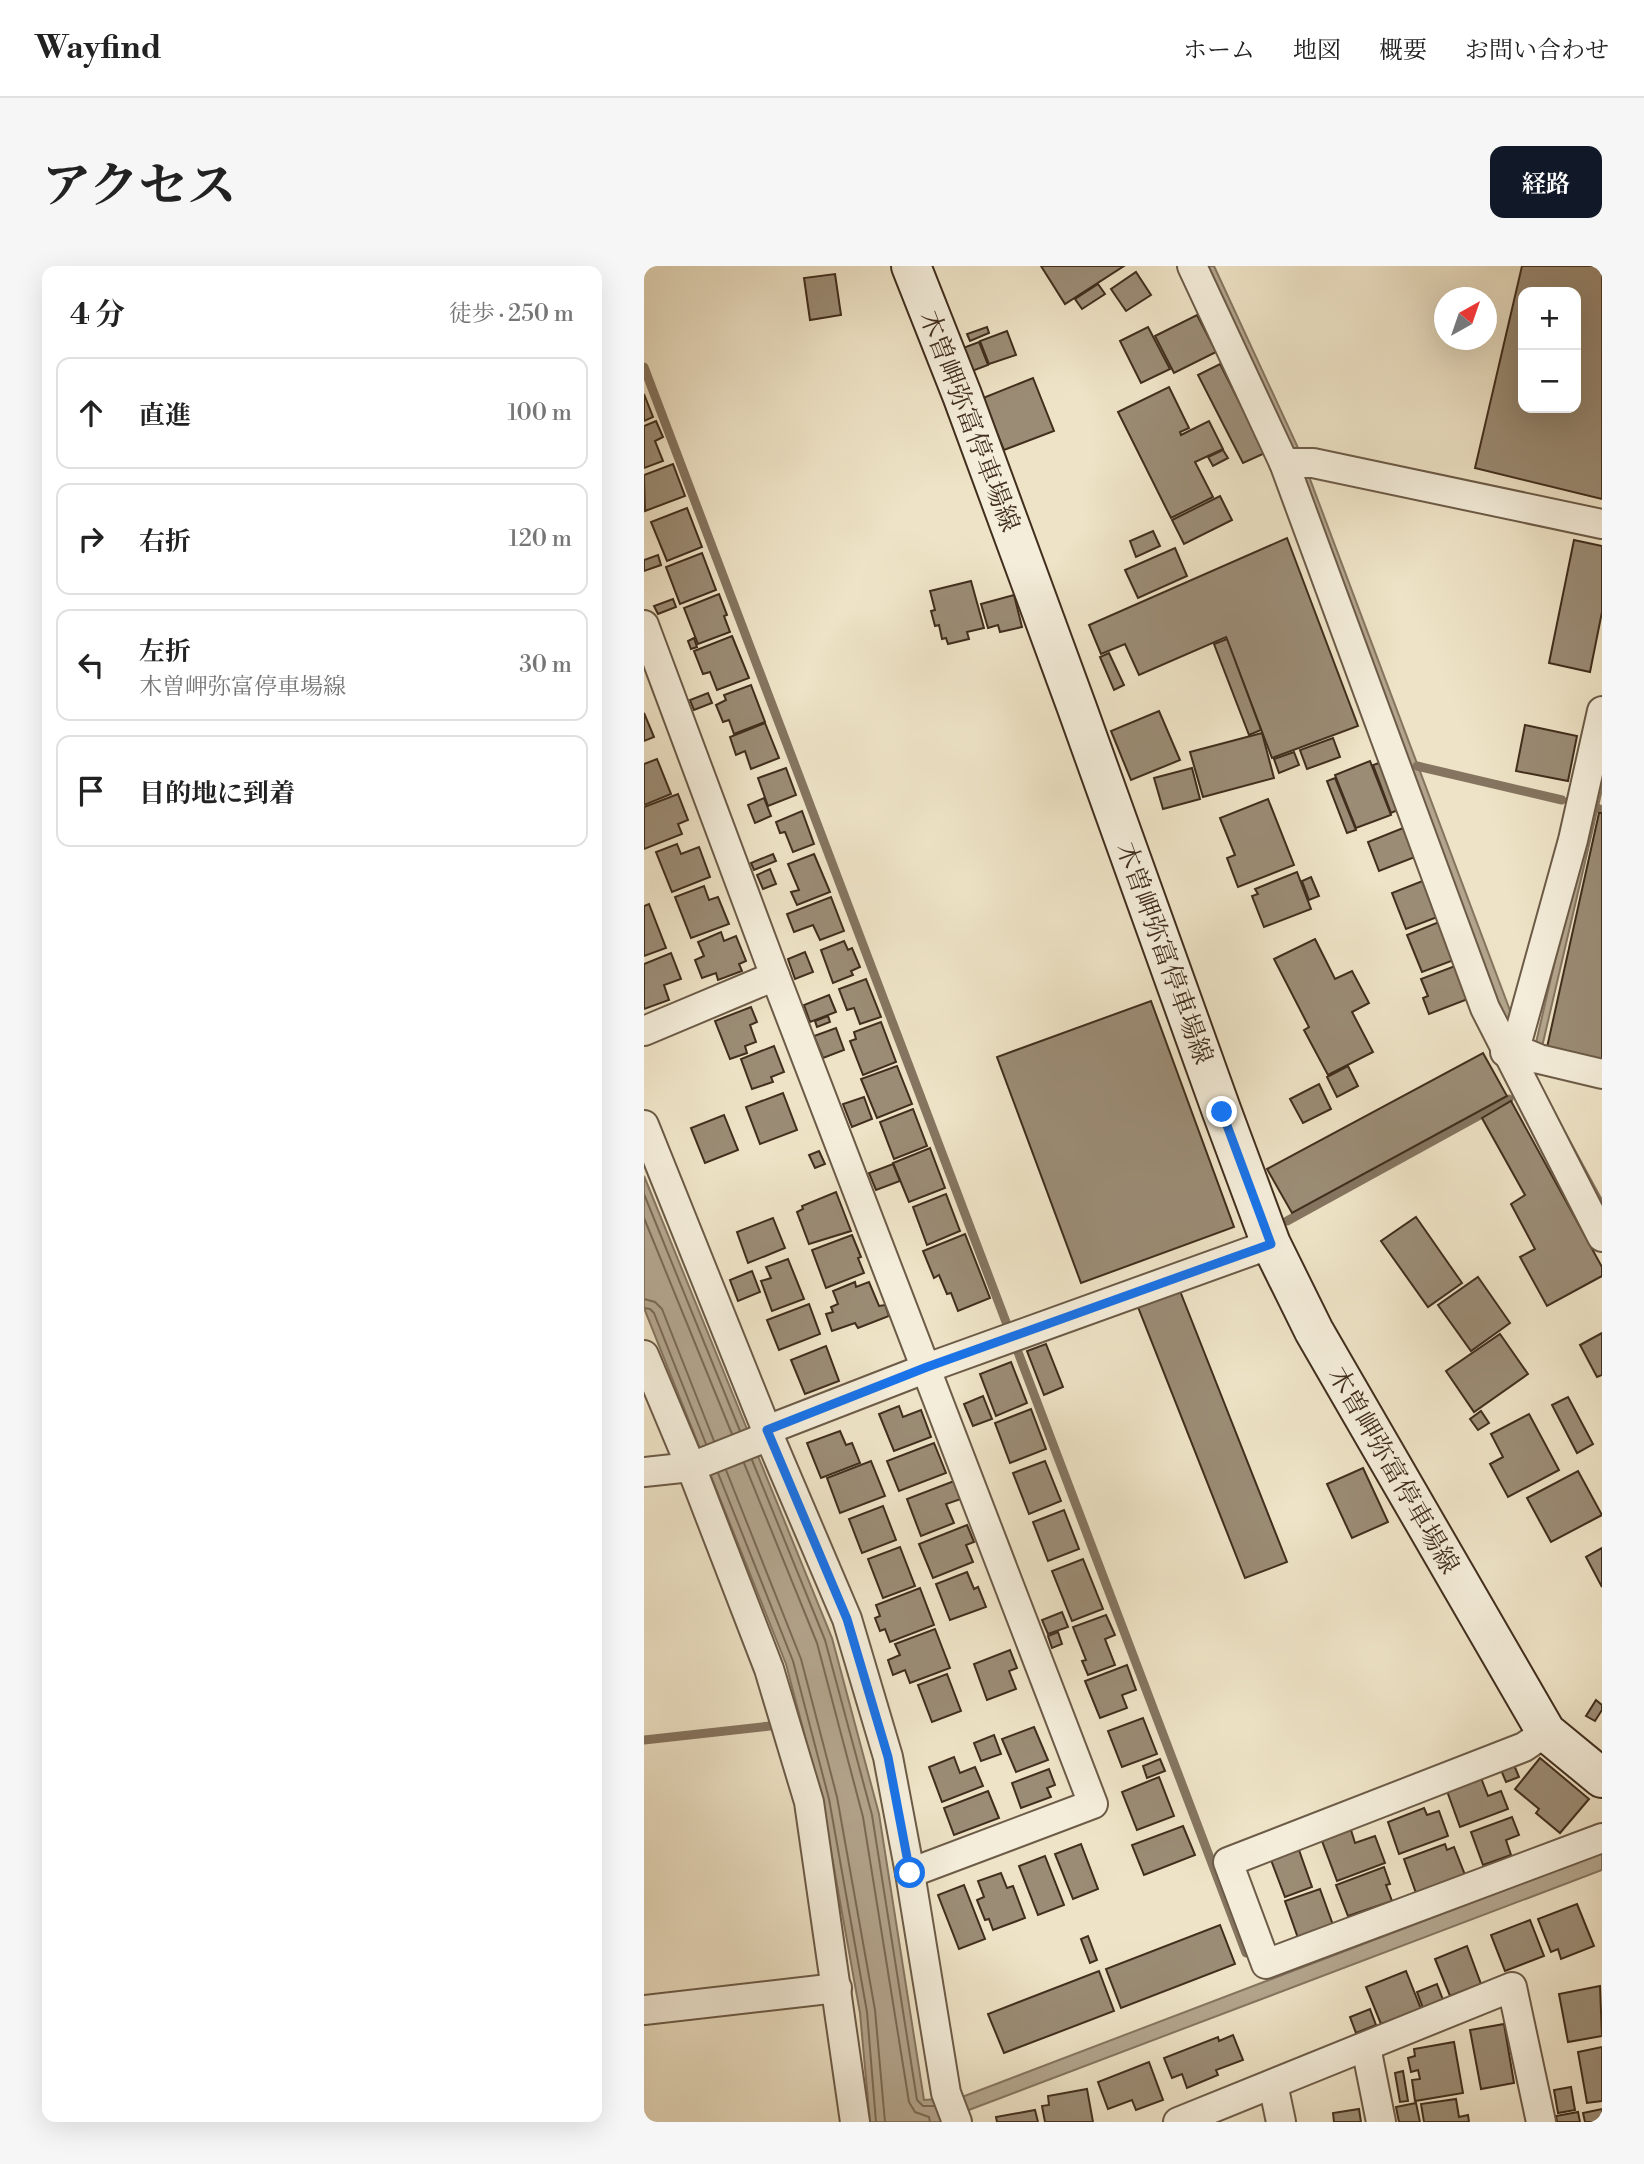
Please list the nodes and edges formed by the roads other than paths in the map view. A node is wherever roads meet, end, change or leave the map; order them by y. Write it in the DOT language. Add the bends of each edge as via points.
graph roads {
  1 [pos="911,266"];
  2 [pos="1192,266"];
  3 [pos="1295,463"];
  4 [pos="1602,524"];
  5 [pos="645,633"];
  6 [pos="1602,711"];
  7 [pos="775,976"];
  8 [pos="644,1031"];
  9 [pos="1513,1045"];
  10 [pos="1602,1074"];
  11 [pos="644,1125"];
  12 [pos="1602,1237"];
  13 [pos="1271,1244"];
  14 [pos="644,1355"];
  15 [pos="927,1367"];
  16 [pos="765,1436"];
  17 [pos="694,1465"];
  18 [pos="644,1472"];
  19 [pos="1546,1732"];
  20 [pos="1602,1778"];
  21 [pos="1602,1838"];
  22 [pos="910,1873"];
  23 [pos="837,1988"];
  24 [pos="644,2010"];
  25 [pos="1366,2047"];
  26 [pos="1273,2084"];
  27 [pos="855,2122"];
  28 [pos="957,2122"];
  29 [pos="1178,2122"];
  30 [pos="1281,2122"];
  31 [pos="1381,2122"];
  32 [pos="1541,2122"];
  1 -- 13 [label="main road, 木曽岬弥富停車場線"];
  2 -- 3 [label="street"];
  3 -- 4 [label="street"];
  3 -- 9 [label="street" via="1485,1008"];
  5 -- 7 [label="street"];
  6 -- 9 [label="street" via="1573,840"];
  7 -- 8 [label="street"];
  7 -- 15 [label="street"];
  9 -- 10 [label="street" via="1539,1059"];
  9 -- 12 [label="street"];
  11 -- 16 [label="street"];
  13 -- 15 [label="street"];
  13 -- 19 [label="main road, 木曽岬弥富停車場線" via="1314,1331"];
  14 -- 17 [label="street"];
  15 -- 16 [label="street"];
  15 -- 22 [label="street" via="1093,1804"];
  16 -- 17 [label="street"];
  16 -- 22 [label="street" via="847,1619 888,1757"];
  17 -- 18 [label="street"];
  17 -- 23 [label="street" via="769,1669 809,1802"];
  19 -- 20 [label="main road, 木曽岬弥富停車場線"];
  19 -- 21 [label="street" via="1524,1747 1228,1861 1266,1964"];
  22 -- 28 [label="street" via="946,2093"];
  23 -- 24 [label="street"];
  23 -- 27 [label="street"];
  25 -- 26 [label="street"];
  25 -- 31 [label="street"];
  25 -- 32 [label="street" via="1513,1987"];
  26 -- 29 [label="street"];
  26 -- 30 [label="street"];
}
